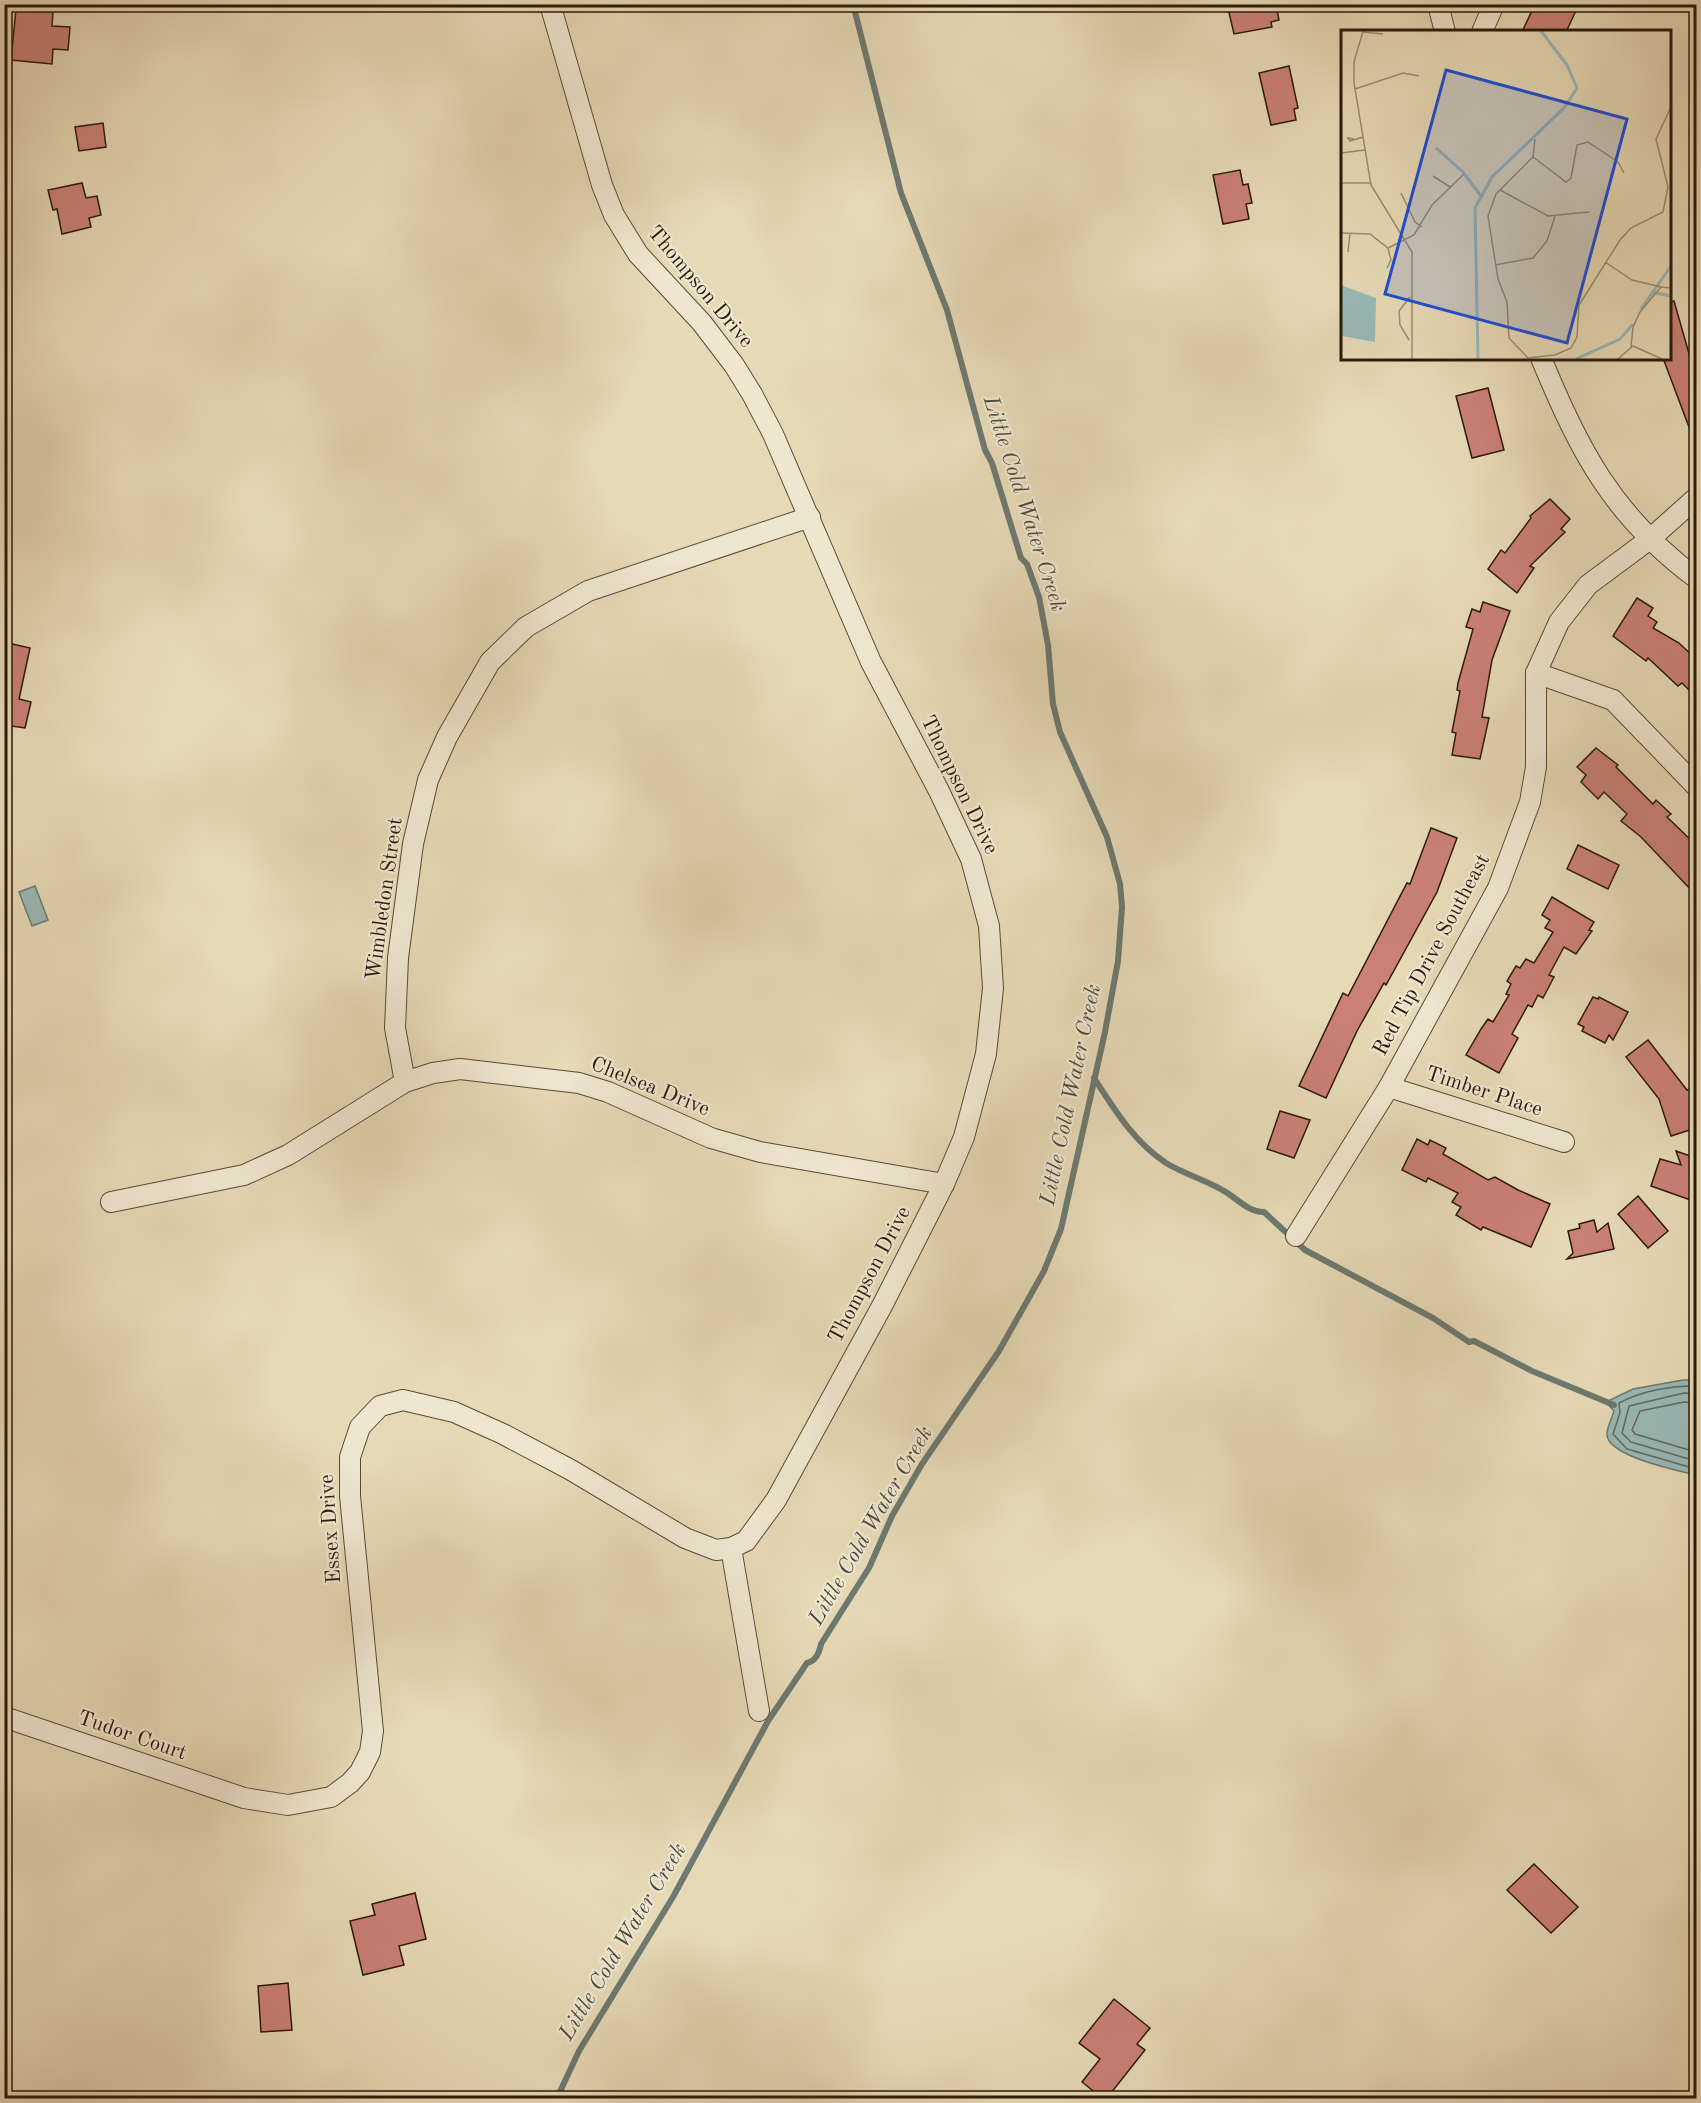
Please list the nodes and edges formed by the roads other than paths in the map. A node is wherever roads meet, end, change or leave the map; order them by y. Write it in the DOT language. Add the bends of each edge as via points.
graph roads {
  1 [pos="550,4"];
  2 [pos="1438,4"];
  3 [pos="1494,4"];
  4 [pos="1444,30"];
  5 [pos="1483,30"];
  6 [pos="1541,360"];
  7 [pos="1696,498"];
  8 [pos="810,517"];
  9 [pos="1650,539"];
  10 [pos="1696,578"];
  11 [pos="1536,673"];
  12 [pos="1696,786"];
  13 [pos="405,1082"];
  14 [pos="1389,1087"];
  15 [pos="1564,1142"];
  16 [pos="944,1184"];
  17 [pos="111,1202"];
  18 [pos="1296,1236"];
  19 [pos="731,1548"];
  20 [pos="759,1711"];
  21 [pos="4,1717"];
  22 [pos="244,1798"];
  1 -- 8 [label="street, Thompson Drive" via="614,215 638,254 702,323 734,365 773,434"];
  2 -- 4 [label="street"];
  3 -- 5 [label="street"];
  6 -- 9 [label="street" via="1587,460"];
  7 -- 9 [label="street, Red Tip Drive Southeast"];
  8 -- 13 [label="street, Wimbledon Street" via="588,591 526,627 489,662 428,780 413,844 398,958 395,1028"];
  8 -- 16 [label="street, Thompson Drive" via="871,662 971,859 989,926 993,988 986,1054 964,1137"];
  9 -- 10 [label="street"];
  9 -- 11 [label="street, Red Tip Drive Southeast" via="1588,585 1559,622"];
  11 -- 12 [label="street" via="1613,700"];
  11 -- 14 [label="street, Red Tip Drive Southeast" via="1536,767 1516,844 1498,888"];
  13 -- 16 [label="street, Chelsea Drive" via="460,1069 553,1078 608,1092 711,1138 760,1152"];
  13 -- 17 [label="street, Chelsea Drive" via="267,1166 211,1183"];
  14 -- 15 [label="street, Timber Place"];
  14 -- 18 [label="street, Red Tip Drive Southeast"];
  16 -- 19 [label="street, Thompson Drive" via="776,1500 746,1541"];
  19 -- 20 [label="street"];
  19 -- 22 [label="street, Essex Drive" via="716,1550 685,1538 572,1470 454,1412 403,1400 380,1406 360,1427 350,1457 350,1496 373,1716 370,1752 360,1772 331,1797 288,1805"];
  21 -- 22 [label="street, Tudor Court"];
}
